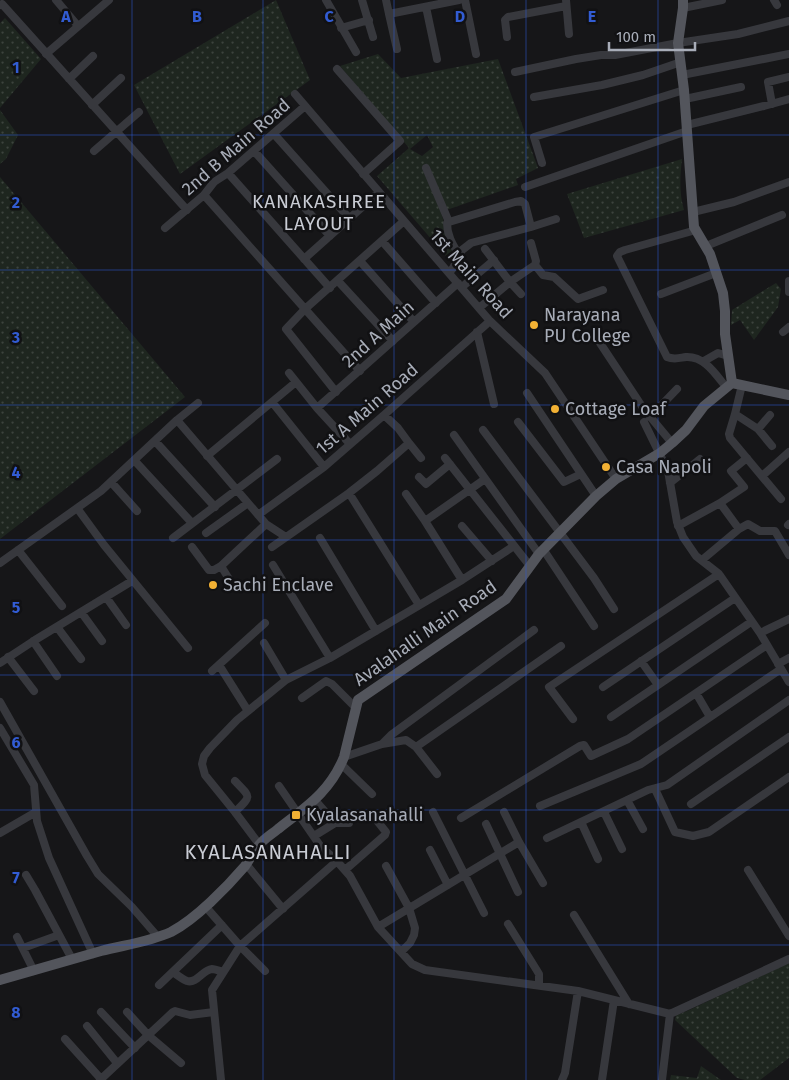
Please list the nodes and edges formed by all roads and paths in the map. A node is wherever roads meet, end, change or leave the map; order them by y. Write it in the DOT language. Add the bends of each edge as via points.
graph roads {
  1 [pos="56,0"];
  2 [pos="109,0"];
  3 [pos="326,0"];
  4 [pos="362,0"];
  5 [pos="386,0"];
  6 [pos="459,0"];
  7 [pos="465,0"];
  8 [pos="722,0"];
  9 [pos="566,3"];
  10 [pos="683,4"];
  11 [pos="0,5"];
  12 [pos="422,5"];
  13 [pos="389,14"];
  14 [pos="368,20"];
  15 [pos="789,21"];
  16 [pos="78,26"];
  17 [pos="342,28"];
  18 [pos="569,34"];
  19 [pos="373,37"];
  20 [pos="507,38"];
  21 [pos="678,43"];
  22 [pos="397,49"];
  23 [pos="356,52"];
  24 [pos="46,54"];
  25 [pos="476,54"];
  26 [pos="789,54"];
  27 [pos="93,56"];
  28 [pos="437,59"];
  29 [pos="681,62"];
  30 [pos="337,69"];
  31 [pos="515,72"];
  32 [pos="682,75"];
  33 [pos="789,77"];
  34 [pos="121,78"];
  35 [pos="69,79"];
  36 [pos="741,87"];
  37 [pos="295,94"];
  38 [pos="684,94"];
  39 [pos="534,97"];
  40 [pos="789,99"];
  41 [pos="772,104"];
  42 [pos="92,105"];
  43 [pos="305,106"];
  44 [pos="139,112"];
  45 [pos="687,128"];
  46 [pos="116,131"];
  47 [pos="274,134"];
  48 [pos="94,151"];
  49 [pos="254,151"];
  50 [pos="542,163"];
  51 [pos="426,168"];
  52 [pos="228,173"];
  53 [pos="364,174"];
  54 [pos="789,182"];
  55 [pos="526,187"];
  56 [pos="379,192"];
  57 [pos="204,195"];
  58 [pos="187,210"];
  59 [pos="693,212"];
  60 [pos="782,215"];
  61 [pos="349,218"];
  62 [pos="556,219"];
  63 [pos="404,221"];
  64 [pos="449,222"];
  65 [pos="531,227"];
  66 [pos="165,228"];
  67 [pos="696,230"];
  68 [pos="330,236"];
  69 [pos="382,241"];
  70 [pos="532,243"];
  71 [pos="706,246"];
  72 [pos="485,249"];
  73 [pos="459,255"];
  74 [pos="304,259"];
  75 [pos="494,260"];
  76 [pos="360,261"];
  77 [pos="535,265"];
  78 [pos="449,273"];
  79 [pos="716,273"];
  80 [pos="338,280"];
  81 [pos="789,281"];
  82 [pos="510,282"];
  83 [pos="460,285"];
  84 [pos="330,288"];
  85 [pos="603,290"];
  86 [pos="789,292"];
  87 [pos="520,294"];
  88 [pos="661,294"];
  89 [pos="436,303"];
  90 [pos="480,308"];
  91 [pos="305,309"];
  92 [pos="490,321"];
  93 [pos="414,322"];
  94 [pos="789,327"];
  95 [pos="477,332"];
  96 [pos="783,332"];
  97 [pos="598,340"];
  98 [pos="393,341"];
  99 [pos="728,356"];
  100 [pos="704,362"];
  101 [pos="360,370"];
  102 [pos="289,374"];
  103 [pos="296,382"];
  104 [pos="733,385"];
  105 [pos="677,389"];
  106 [pos="336,392"];
  107 [pos="527,393"];
  108 [pos="789,395"];
  109 [pos="272,402"];
  110 [pos="198,403"];
  111 [pos="494,404"];
  112 [pos="317,408"];
  113 [pos="735,414"];
  114 [pos="770,415"];
  115 [pos="384,416"];
  116 [pos="177,420"];
  117 [pos="647,420"];
  118 [pos="518,422"];
  119 [pos="758,429"];
  120 [pos="483,430"];
  121 [pos="454,435"];
  122 [pos="155,441"];
  123 [pos="672,443"];
  124 [pos="350,444"];
  125 [pos="409,444"];
  126 [pos="772,446"];
  127 [pos="789,452"];
  128 [pos="660,453"];
  129 [pos="207,456"];
  130 [pos="421,458"];
  131 [pos="444,458"];
  132 [pos="747,458"];
  133 [pos="276,459"];
  134 [pos="700,459"];
  135 [pos="134,460"];
  136 [pos="450,464"];
  137 [pos="324,467"];
  138 [pos="581,474"];
  139 [pos="762,476"];
  140 [pos="420,477"];
  141 [pos="485,479"];
  142 [pos="616,479"];
  143 [pos="111,482"];
  144 [pos="670,483"];
  145 [pos="237,490"];
  146 [pos="470,490"];
  147 [pos="349,493"];
  148 [pos="406,494"];
  149 [pos="596,496"];
  150 [pos="781,499"];
  151 [pos="248,503"];
  152 [pos="720,503"];
  153 [pos="215,506"];
  154 [pos="77,508"];
  155 [pos="137,511"];
  156 [pos="258,514"];
  157 [pos="425,521"];
  158 [pos="192,523"];
  159 [pos="266,524"];
  160 [pos="462,526"];
  161 [pos="678,526"];
  162 [pos="740,529"];
  163 [pos="560,532"];
  164 [pos="206,533"];
  165 [pos="286,537"];
  166 [pos="173,538"];
  167 [pos="320,538"];
  168 [pos="514,546"];
  169 [pos="192,547"];
  170 [pos="272,547"];
  171 [pos="18,550"];
  172 [pos="541,551"];
  173 [pos="789,555"];
  174 [pos="702,560"];
  175 [pos="492,561"];
  176 [pos="0,563"];
  177 [pos="273,565"];
  178 [pos="221,566"];
  179 [pos="530,566"];
  180 [pos="718,574"];
  181 [pos="462,580"];
  182 [pos="132,581"];
  183 [pos="234,586"];
  184 [pos="106,596"];
  185 [pos="735,598"];
  186 [pos="419,605"];
  187 [pos="62,606"];
  188 [pos="614,609"];
  189 [pos="80,612"];
  190 [pos="789,619"];
  191 [pos="265,622"];
  192 [pos="751,622"];
  193 [pos="126,625"];
  194 [pos="594,626"];
  195 [pos="57,627"];
  196 [pos="534,630"];
  197 [pos="376,631"];
  198 [pos="760,633"];
  199 [pos="32,641"];
  200 [pos="102,641"];
  201 [pos="264,643"];
  202 [pos="767,645"];
  203 [pos="561,646"];
  204 [pos="188,648"];
  205 [pos="8,657"];
  206 [pos="330,658"];
  207 [pos="789,658"];
  208 [pos="81,659"];
  209 [pos="641,661"];
  210 [pos="0,663"];
  211 [pos="219,665"];
  212 [pos="779,666"];
  213 [pos="212,671"];
  214 [pos="57,676"];
  215 [pos="286,680"];
  216 [pos="789,682"];
  217 [pos="658,685"];
  218 [pos="603,687"];
  219 [pos="34,692"];
  220 [pos="696,693"];
  221 [pos="302,698"];
  222 [pos="789,700"];
  223 [pos="0,702"];
  224 [pos="356,708"];
  225 [pos="248,711"];
  226 [pos="611,717"];
  227 [pos="710,717"];
  228 [pos="573,719"];
  229 [pos="0,728"];
  230 [pos="789,737"];
  231 [pos="4,742"];
  232 [pos="382,744"];
  233 [pos="416,747"];
  234 [pos="342,761"];
  235 [pos="437,774"];
  236 [pos="789,777"];
  237 [pos="235,781"];
  238 [pos="279,786"];
  239 [pos="655,789"];
  240 [pos="372,794"];
  241 [pos="315,800"];
  242 [pos="627,800"];
  243 [pos="691,804"];
  244 [pos="540,806"];
  245 [pos="36,812"];
  246 [pos="235,812"];
  247 [pos="433,812"];
  248 [pos="504,812"];
  249 [pos="604,812"];
  250 [pos="298,813"];
  251 [pos="374,818"];
  252 [pos="461,818"];
  253 [pos="581,822"];
  254 [pos="335,823"];
  255 [pos="350,823"];
  256 [pos="486,824"];
  257 [pos="643,829"];
  258 [pos="0,832"];
  259 [pos="314,836"];
  260 [pos="547,838"];
  261 [pos="519,842"];
  262 [pos="259,844"];
  263 [pos="622,849"];
  264 [pos="430,850"];
  265 [pos="499,854"];
  266 [pos="598,859"];
  267 [pos="337,861"];
  268 [pos="246,864"];
  269 [pos="386,866"];
  270 [pos="345,870"];
  271 [pos="748,870"];
  272 [pos="26,874"];
  273 [pos="464,874"];
  274 [pos="543,883"];
  275 [pos="448,885"];
  276 [pos="518,892"];
  277 [pos="205,906"];
  278 [pos="409,908"];
  279 [pos="283,909"];
  280 [pos="484,913"];
  281 [pos="574,915"];
  282 [pos="508,924"];
  283 [pos="222,926"];
  284 [pos="378,927"];
  285 [pos="59,935"];
  286 [pos="789,936"];
  287 [pos="17,937"];
  288 [pos="158,937"];
  289 [pos="240,946"];
  290 [pos="23,948"];
  291 [pos="401,952"];
  292 [pos="93,954"];
  293 [pos="789,959"];
  294 [pos="72,960"];
  295 [pos="34,971"];
  296 [pos="264,971"];
  297 [pos="173,972"];
  298 [pos="223,972"];
  299 [pos="0,980"];
  300 [pos="159,985"];
  301 [pos="539,985"];
  302 [pos="578,991"];
  303 [pos="614,1000"];
  304 [pos="629,1004"];
  305 [pos="101,1012"];
  306 [pos="127,1012"];
  307 [pos="214,1012"];
  308 [pos="670,1014"];
  309 [pos="87,1026"];
  310 [pos="148,1035"];
  311 [pos="65,1040"];
  312 [pos="135,1048"];
  313 [pos="117,1063"];
  314 [pos="181,1063"];
  315 [pos="100,1080"];
  316 [pos="221,1080"];
  317 [pos="562,1080"];
  318 [pos="602,1080"];
  319 [pos="662,1080"];
  1 -- 16 [label="street"];
  2 -- 16 [label="street"];
  3 -- 17 [label="street"];
  4 -- 14 [label="street"];
  5 -- 13 [label="street"];
  6 -- 12 [label="street"];
  7 -- 25 [label="street"];
  8 -- 10 [label="street"];
  9 -- 18 [label="street"];
  9 -- 20 [label="street" via="508,17 505,20"];
  10 -- 21 [label="main road"];
  11 -- 24 [label="street"];
  12 -- 13 [label="street"];
  12 -- 28 [label="street"];
  13 -- 22 [label="street"];
  14 -- 17 [label="street"];
  14 -- 19 [label="street"];
  15 -- 21 [label="street" via="738,34"];
  16 -- 24 [label="street"];
  17 -- 23 [label="street"];
  21 -- 29 [label="main road"];
  21 -- 31 [label="street"];
  24 -- 35 [label="street"];
  26 -- 32 [label="street"];
  27 -- 35 [label="street"];
  29 -- 32 [label="main road"];
  29 -- 39 [label="street" via="602,85"];
  30 -- 53 [label="street" via="400,141"];
  32 -- 38 [label="main road"];
  33 -- 41 [label="street" via="768,82"];
  34 -- 42 [label="street"];
  35 -- 42 [label="street"];
  36 -- 38 [label="street"];
  37 -- 43 [label="street, 1st Main Road"];
  38 -- 45 [label="main road"];
  38 -- 50 [label="street" via="534,138"];
  40 -- 41 [label="street"];
  41 -- 45 [label="street"];
  42 -- 46 [label="street"];
  43 -- 47 [label="street, 2nd B Main Road"];
  43 -- 53 [label="street, 1st Main Road"];
  44 -- 46 [label="street"];
  45 -- 55 [label="street"];
  45 -- 59 [label="main road"];
  46 -- 48 [label="street"];
  46 -- 58 [label="street"];
  47 -- 49 [label="street, 2nd B Main Road"];
  47 -- 61 [label="street"];
  49 -- 52 [label="street, 2nd B Main Road"];
  49 -- 68 [label="street"];
  51 -- 64 [label="street"];
  52 -- 57 [label="street, 2nd B Main Road" via="214,182"];
  52 -- 74 [label="street"];
  53 -- 56 [label="street, 1st Main Road"];
  54 -- 59 [label="street" via="734,202"];
  56 -- 61 [label="street"];
  56 -- 63 [label="street, 1st Main Road"];
  57 -- 58 [label="street, 2nd B Main Road"];
  57 -- 91 [label="street"];
  58 -- 66 [label="street, 2nd B Main Road"];
  59 -- 67 [label="main road"];
  60 -- 71 [label="street"];
  61 -- 68 [label="street"];
  62 -- 65 [label="street"];
  63 -- 69 [label="street"];
  63 -- 78 [label="street, 1st Main Road"];
  64 -- 65 [label="street" via="520,201 526,205"];
  64 -- 73 [label="street" via="448,235"];
  65 -- 73 [label="street" via="471,243"];
  67 -- 71 [label="main road"];
  67 -- 100 [label="street" via="625,250 617,256 667,357 688,357"];
  68 -- 74 [label="street"];
  69 -- 76 [label="street"];
  69 -- 89 [label="street"];
  70 -- 77 [label="street"];
  71 -- 79 [label="main road"];
  72 -- 75 [label="street"];
  73 -- 78 [label="street"];
  74 -- 84 [label="street"];
  75 -- 82 [label="street"];
  75 -- 83 [label="street, 2nd A Main"];
  76 -- 80 [label="street"];
  76 -- 93 [label="street"];
  77 -- 82 [label="street"];
  77 -- 85 [label="street" via="542,275 554,277 578,299"];
  78 -- 83 [label="street, 1st Main Road"];
  79 -- 88 [label="street"];
  79 -- 99 [label="main road" via="723,293"];
  80 -- 84 [label="street"];
  80 -- 98 [label="street"];
  81 -- 86 [label="street"];
  82 -- 87 [label="street"];
  82 -- 90 [label="street"];
  83 -- 89 [label="street, 2nd A Main"];
  83 -- 90 [label="street, 1st Main Road"];
  84 -- 91 [label="street"];
  89 -- 93 [label="street, 2nd A Main"];
  90 -- 92 [label="street, 1st Main Road"];
  91 -- 101 [label="street"];
  91 -- 106 [label="street" via="286,329"];
  92 -- 95 [label="street, 1st A Main Road"];
  92 -- 142 [label="street, 1st Main Road" via="545,373"];
  93 -- 98 [label="street, 2nd A Main"];
  94 -- 96 [label="street"];
  95 -- 111 [label="street"];
  95 -- 115 [label="street, 1st A Main Road"];
  97 -- 117 [label="street" via="643,408"];
  98 -- 101 [label="street, 2nd A Main"];
  99 -- 100 [label="street" via="718,353"];
  99 -- 104 [label="main road"];
  100 -- 104 [label="street"];
  101 -- 106 [label="street, 2nd A Main"];
  102 -- 103 [label="street"];
  103 -- 109 [label="street"];
  103 -- 112 [label="street"];
  104 -- 108 [label="main road"];
  104 -- 113 [label="street"];
  104 -- 123 [label="main road, Avalahalli Main Road" via="704,406"];
  105 -- 117 [label="street"];
  106 -- 112 [label="street, 2nd A Main"];
  107 -- 138 [label="street"];
  109 -- 129 [label="street"];
  109 -- 137 [label="street"];
  110 -- 116 [label="street"];
  112 -- 124 [label="street"];
  113 -- 119 [label="street"];
  113 -- 132 [label="street" via="730,438"];
  114 -- 119 [label="street"];
  115 -- 124 [label="street, 1st A Main Road"];
  115 -- 125 [label="street"];
  116 -- 122 [label="street"];
  116 -- 129 [label="street"];
  117 -- 123 [label="street"];
  117 -- 128 [label="street"];
  118 -- 138 [label="street" via="564,482"];
  119 -- 126 [label="street"];
  120 -- 163 [label="street"];
  121 -- 141 [label="street"];
  122 -- 135 [label="street"];
  122 -- 153 [label="street"];
  123 -- 128 [label="main road, Avalahalli Main Road"];
  124 -- 137 [label="street, 1st A Main Road"];
  125 -- 130 [label="street"];
  125 -- 147 [label="street"];
  127 -- 139 [label="street"];
  128 -- 142 [label="main road, Avalahalli Main Road"];
  128 -- 144 [label="street"];
  129 -- 145 [label="street"];
  131 -- 136 [label="street"];
  132 -- 139 [label="street"];
  132 -- 152 [label="street" via="731,471 744,487"];
  133 -- 145 [label="street"];
  134 -- 144 [label="street"];
  135 -- 143 [label="street"];
  135 -- 158 [label="street"];
  136 -- 140 [label="street" via="426,484"];
  136 -- 146 [label="street"];
  137 -- 156 [label="street, 1st A Main Road"];
  138 -- 149 [label="street"];
  139 -- 150 [label="street"];
  141 -- 146 [label="street"];
  141 -- 172 [label="street"];
  142 -- 149 [label="main road, Avalahalli Main Road"];
  143 -- 154 [label="street"];
  143 -- 155 [label="street"];
  144 -- 161 [label="street"];
  145 -- 151 [label="street"];
  145 -- 153 [label="street"];
  146 -- 157 [label="street"];
  146 -- 168 [label="street"];
  147 -- 165 [label="street"];
  147 -- 186 [label="street"];
  148 -- 157 [label="street"];
  149 -- 163 [label="main road, Avalahalli Main Road"];
  151 -- 156 [label="street"];
  151 -- 164 [label="street"];
  152 -- 161 [label="street"];
  152 -- 162 [label="street"];
  153 -- 158 [label="street"];
  154 -- 171 [label="street"];
  154 -- 182 [label="street"];
  156 -- 159 [label="street"];
  157 -- 181 [label="street"];
  158 -- 166 [label="street"];
  159 -- 165 [label="street"];
  159 -- 178 [label="street"];
  160 -- 175 [label="street"];
  161 -- 174 [label="street" via="691,550"];
  162 -- 173 [label="street" via="748,524 760,531 775,531"];
  162 -- 174 [label="street"];
  163 -- 172 [label="main road, Avalahalli Main Road"];
  163 -- 188 [label="street"];
  165 -- 170 [label="street"];
  167 -- 197 [label="street"];
  168 -- 175 [label="street"];
  168 -- 179 [label="street"];
  169 -- 178 [label="street" via="209,570"];
  171 -- 176 [label="street"];
  171 -- 187 [label="street"];
  172 -- 179 [label="main road, Avalahalli Main Road"];
  172 -- 194 [label="street"];
  174 -- 180 [label="street"];
  175 -- 181 [label="street"];
  177 -- 206 [label="street"];
  178 -- 183 [label="street"];
  179 -- 224 [label="main road, Avalahalli Main Road" via="506,599 358,700"];
  180 -- 185 [label="street"];
  180 -- 228 [label="street" via="549,687"];
  181 -- 186 [label="street"];
  182 -- 184 [label="street"];
  182 -- 204 [label="street"];
  184 -- 189 [label="street"];
  184 -- 193 [label="street"];
  185 -- 192 [label="street"];
  185 -- 209 [label="street"];
  186 -- 197 [label="street"];
  189 -- 195 [label="street"];
  189 -- 200 [label="street"];
  190 -- 198 [label="street"];
  191 -- 211 [label="street"];
  192 -- 198 [label="street"];
  192 -- 217 [label="street"];
  195 -- 199 [label="street"];
  195 -- 208 [label="street"];
  196 -- 232 [label="street"];
  197 -- 206 [label="street"];
  198 -- 202 [label="street"];
  199 -- 205 [label="street"];
  199 -- 214 [label="street"];
  201 -- 215 [label="street"];
  202 -- 212 [label="street"];
  202 -- 220 [label="street"];
  203 -- 233 [label="street"];
  205 -- 210 [label="street"];
  205 -- 219 [label="street"];
  206 -- 215 [label="street"];
  207 -- 212 [label="street"];
  209 -- 217 [label="street"];
  209 -- 218 [label="street"];
  211 -- 213 [label="street"];
  211 -- 225 [label="street"];
  212 -- 216 [label="street"];
  212 -- 227 [label="street"];
  215 -- 225 [label="street"];
  217 -- 226 [label="street"];
  220 -- 227 [label="street"];
  220 -- 252 [label="street" via="628,739 591,756 584,745 580,746"];
  221 -- 224 [label="street" via="326,682"];
  222 -- 239 [label="street" via="667,785"];
  223 -- 288 [label="street" via="98,874"];
  224 -- 234 [label="main road, Avalahalli Main Road"];
  225 -- 246 [label="street" via="210,748 202,764 205,776"];
  227 -- 244 [label="street" via="641,764"];
  229 -- 231 [label="street"];
  230 -- 243 [label="street"];
  231 -- 245 [label="street" via="34,785"];
  232 -- 233 [label="street" via="406,740"];
  232 -- 234 [label="street"];
  233 -- 235 [label="street"];
  234 -- 240 [label="street"];
  234 -- 241 [label="main road, Avalahalli Main Road"];
  236 -- 239 [label="street" via="709,832 693,836 675,832"];
  237 -- 246 [label="street" via="248,794"];
  238 -- 250 [label="street"];
  239 -- 242 [label="street"];
  241 -- 250 [label="main road, Avalahalli Main Road"];
  241 -- 254 [label="street"];
  242 -- 249 [label="street"];
  242 -- 257 [label="street"];
  245 -- 258 [label="street"];
  245 -- 292 [label="street" via="49,858"];
  246 -- 262 [label="street"];
  247 -- 273 [label="street"];
  248 -- 261 [label="street"];
  249 -- 253 [label="street"];
  249 -- 263 [label="street"];
  250 -- 259 [label="street"];
  250 -- 262 [label="main road, Avalahalli Main Road"];
  251 -- 270 [label="street" via="384,828 385,835"];
  253 -- 260 [label="street"];
  253 -- 266 [label="street"];
  254 -- 255 [label="street"];
  254 -- 259 [label="street"];
  256 -- 265 [label="street"];
  259 -- 267 [label="street"];
  261 -- 265 [label="street"];
  261 -- 274 [label="street"];
  262 -- 268 [label="main road, Avalahalli Main Road"];
  264 -- 275 [label="street"];
  265 -- 273 [label="street"];
  265 -- 276 [label="street"];
  267 -- 270 [label="street"];
  267 -- 279 [label="street"];
  268 -- 277 [label="main road, Avalahalli Main Road"];
  268 -- 279 [label="street"];
  269 -- 278 [label="street"];
  270 -- 284 [label="street"];
  271 -- 286 [label="street"];
  272 -- 285 [label="street"];
  273 -- 275 [label="street"];
  273 -- 280 [label="street"];
  275 -- 278 [label="street"];
  277 -- 283 [label="street"];
  277 -- 288 [label="main road, Avalahalli Main Road" via="182,925"];
  278 -- 284 [label="street"];
  278 -- 291 [label="street" via="414,935"];
  279 -- 289 [label="street"];
  281 -- 304 [label="street"];
  282 -- 301 [label="street" via="536,969"];
  283 -- 289 [label="street"];
  283 -- 297 [label="street"];
  284 -- 291 [label="street"];
  285 -- 290 [label="street"];
  285 -- 294 [label="street"];
  287 -- 290 [label="street"];
  288 -- 292 [label="main road, Avalahalli Main Road"];
  289 -- 296 [label="street"];
  289 -- 298 [label="street"];
  290 -- 295 [label="street"];
  291 -- 301 [label="street" via="412,964 425,970"];
  292 -- 294 [label="main road, Avalahalli Main Road"];
  293 -- 308 [label="street"];
  294 -- 295 [label="main road, Avalahalli Main Road"];
  295 -- 299 [label="main road, Avalahalli Main Road"];
  297 -- 298 [label="street" via="189,981 208,970"];
  297 -- 300 [label="street"];
  298 -- 307 [label="street" via="212,990"];
  301 -- 302 [label="street"];
  302 -- 303 [label="street"];
  302 -- 317 [label="street"];
  303 -- 304 [label="street"];
  303 -- 318 [label="street"];
  304 -- 308 [label="street"];
  305 -- 312 [label="street"];
  306 -- 310 [label="street"];
  307 -- 310 [label="street" via="193,1016 173,1012"];
  307 -- 316 [label="street"];
  308 -- 319 [label="street"];
  309 -- 313 [label="street"];
  310 -- 312 [label="street"];
  310 -- 314 [label="street"];
  311 -- 315 [label="street"];
  312 -- 313 [label="street"];
  313 -- 315 [label="street"];
}
